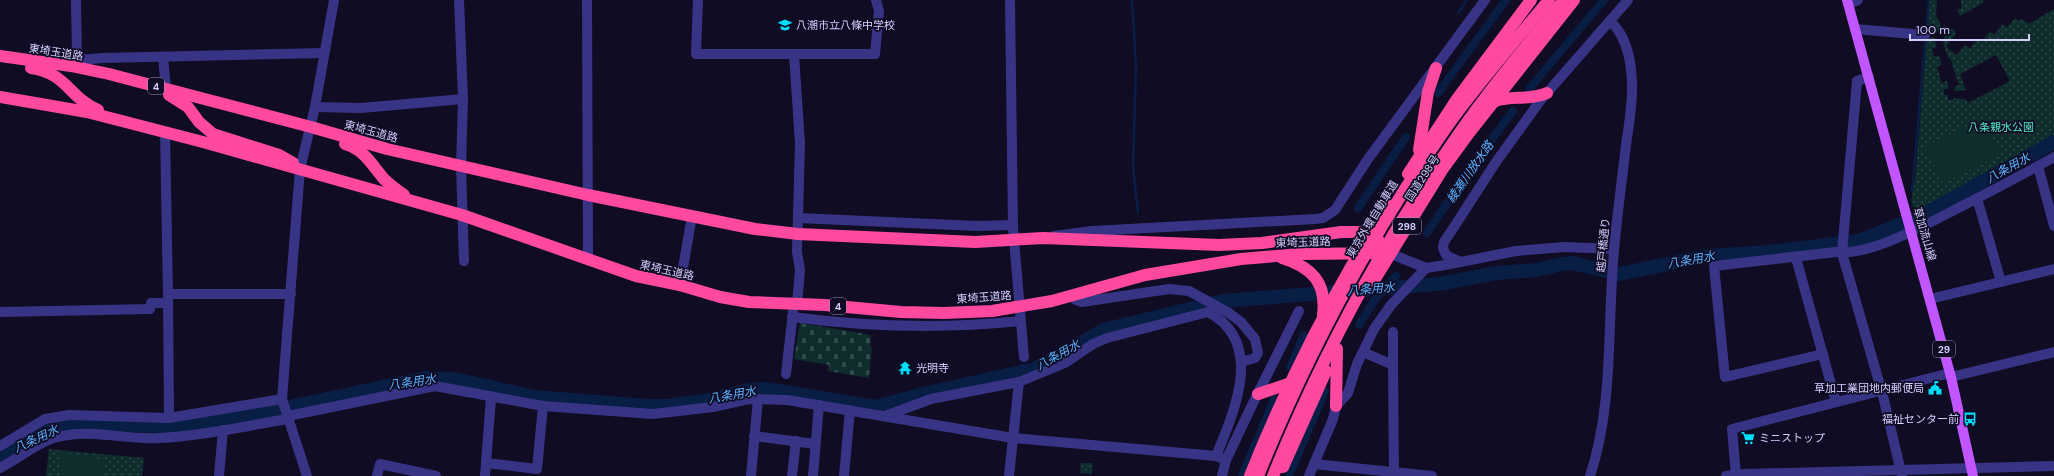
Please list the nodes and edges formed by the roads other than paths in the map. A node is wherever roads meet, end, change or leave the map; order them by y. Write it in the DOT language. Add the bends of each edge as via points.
graph roads {
  1 [pos="76,0"];
  2 [pos="334,0"];
  3 [pos="459,0"];
  4 [pos="587,0"];
  5 [pos="698,0"];
  6 [pos="876,0"];
  7 [pos="1010,0"];
  8 [pos="1485,0"];
  9 [pos="1531,0"];
  10 [pos="1549,0"];
  11 [pos="1564,0"];
  12 [pos="1574,0"];
  13 [pos="1628,0"];
  14 [pos="1858,0"];
  15 [pos="1848,2"];
  16 [pos="1610,21"];
  17 [pos="1855,29"];
  18 [pos="1925,35"];
  19 [pos="324,53"];
  20 [pos="794,55"];
  21 [pos="0,56"];
  22 [pos="163,57"];
  23 [pos="0,63"];
  24 [pos="74,63"];
  25 [pos="1436,68"];
  26 [pos="1869,77"];
  27 [pos="145,83"];
  28 [pos="166,89"];
  29 [pos="1547,93"];
  30 [pos="0,97"];
  31 [pos="463,99"];
  32 [pos="1495,101"];
  33 [pos="315,107"];
  34 [pos="130,123"];
  35 [pos="311,127"];
  36 [pos="165,132"];
  37 [pos="2054,157"];
  38 [pos="1416,161"];
  39 [pos="461,166"];
  40 [pos="2038,166"];
  41 [pos="300,169"];
  42 [pos="588,195"];
  43 [pos="1977,198"];
  44 [pos="410,199"];
  45 [pos="462,215"];
  46 [pos="692,216"];
  47 [pos="798,218"];
  48 [pos="1014,225"];
  49 [pos="2054,226"];
  50 [pos="1371,232"];
  51 [pos="1912,232"];
  52 [pos="798,234"];
  53 [pos="1043,238"];
  54 [pos="1014,240"];
  55 [pos="1614,249"];
  56 [pos="1359,253"];
  57 [pos="1390,253"];
  58 [pos="1842,253"];
  59 [pos="1276,256"];
  60 [pos="1796,258"];
  61 [pos="588,260"];
  62 [pos="464,261"];
  63 [pos="1460,262"];
  64 [pos="1426,268"];
  65 [pos="2054,269"];
  66 [pos="2001,282"];
  67 [pos="680,285"];
  68 [pos="291,294"];
  69 [pos="1071,296"];
  70 [pos="168,298"];
  71 [pos="1930,299"];
  72 [pos="796,304"];
  73 [pos="1020,307"];
  74 [pos="1300,311"];
  75 [pos="0,312"];
  76 [pos="792,317"];
  77 [pos="1323,317"];
  78 [pos="1021,321"];
  79 [pos="1393,332"];
  80 [pos="1337,349"];
  81 [pos="1363,352"];
  82 [pos="2054,352"];
  83 [pos="1823,354"];
  84 [pos="1024,357"];
  85 [pos="1241,362"];
  86 [pos="1393,365"];
  87 [pos="786,374"];
  88 [pos="1950,375"];
  89 [pos="1019,382"];
  90 [pos="1291,383"];
  91 [pos="1881,391"];
  92 [pos="1258,394"];
  93 [pos="491,398"];
  94 [pos="758,398"];
  95 [pos="282,401"];
  96 [pos="1836,402"];
  97 [pos="819,405"];
  98 [pos="543,406"];
  99 [pos="1336,406"];
  100 [pos="850,410"];
  101 [pos="885,416"];
  102 [pos="169,418"];
  103 [pos="288,418"];
  104 [pos="223,430"];
  105 [pos="754,436"];
  106 [pos="1013,438"];
  107 [pos="796,441"];
  108 [pos="816,444"];
  109 [pos="0,446"];
  110 [pos="1216,456"];
  111 [pos="1226,460"];
  112 [pos="486,463"];
  113 [pos="1314,464"];
  114 [pos="2054,466"];
  115 [pos="0,468"];
  116 [pos="1972,472"];
  117 [pos="1902,473"];
  118 [pos="1393,474"];
  119 [pos="1786,474"];
  120 [pos="1842,474"];
  121 [pos="219,476"];
  122 [pos="307,476"];
  123 [pos="377,476"];
  124 [pos="436,476"];
  125 [pos="484,476"];
  126 [pos="751,476"];
  127 [pos="792,476"];
  128 [pos="813,476"];
  129 [pos="844,476"];
  130 [pos="1009,476"];
  131 [pos="1222,476"];
  132 [pos="1250,476"];
  133 [pos="1258,476"];
  134 [pos="1273,476"];
  135 [pos="1280,476"];
  136 [pos="1310,476"];
  137 [pos="1432,476"];
  138 [pos="1590,476"];
  139 [pos="1733,476"];
  1 -- 24 [label="street"];
  2 -- 19 [label="street"];
  3 -- 31 [label="street"];
  4 -- 42 [label="street"];
  5 -- 20 [label="street" via="696,54"];
  6 -- 20 [label="street" via="879,11 875,54"];
  7 -- 48 [label="street"];
  8 -- 25 [label="street"];
  9 -- 38 [label="highway, 国道298号 / 298" via="1461,93"];
  10 -- 133 [label="highway, 東京外環自動車道, bridge" via="1488,73 1449,125 1388,216 1313,351"];
  11 -- 134 [label="highway, bridge" via="1457,137 1407,212 1328,352"];
  12 -- 32 [label="highway, 国道298号 / 298"];
  13 -- 16 [label="street"];
  14 -- 15 [label="street"];
  15 -- 17 [label="main road, 草加流山線 / 29"];
  16 -- 29 [label="street"];
  16 -- 55 [label="street, 越戸橋通り" via="1619,28 1626,46 1632,81"];
  17 -- 18 [label="street"];
  17 -- 26 [label="main road, 草加流山線 / 29"];
  19 -- 22 [label="street"];
  19 -- 33 [label="street"];
  20 -- 47 [label="street" via="800,136"];
  21 -- 24 [label="highway, 東埼玉道路 / 4"];
  22 -- 24 [label="street"];
  22 -- 28 [label="street"];
  23 -- 34 [label="highway, 4" via="35,68 54,75 87,105"];
  24 -- 27 [label="highway, 東埼玉道路 / 4"];
  25 -- 38 [label="highway" via="1428,92 1422,143"];
  25 -- 53 [label="street" via="1368,160 1335,210 1323,218 1092,231"];
  26 -- 51 [label="main road, 草加流山線 / 29"];
  26 -- 58 [label="street" via="1857,81"];
  27 -- 28 [label="highway, 東埼玉道路 / 4"];
  27 -- 41 [label="highway, 4" via="182,102 213,134 279,154"];
  28 -- 35 [label="highway, 東埼玉道路 / 4"];
  29 -- 32 [label="highway" via="1534,98 1504,98"];
  29 -- 63 [label="street" via="1496,162 1444,242 1446,255"];
  30 -- 34 [label="highway, 東埼玉道路 / 4" via="87,112"];
  31 -- 33 [label="street" via="360,108"];
  31 -- 39 [label="street"];
  32 -- 57 [label="highway, 国道298号 / 298" via="1442,170"];
  33 -- 35 [label="street"];
  34 -- 36 [label="highway, 東埼玉道路 / 4"];
  35 -- 39 [label="highway, 東埼玉道路 / 4" via="387,149"];
  35 -- 41 [label="street"];
  35 -- 44 [label="highway, 4" via="321,136 362,152 391,186"];
  36 -- 41 [label="highway, 東埼玉道路 / 4"];
  36 -- 70 [label="street"];
  37 -- 40 [label="street"];
  38 -- 50 [label="highway, 国道298号 / 298"];
  39 -- 42 [label="highway, 東埼玉道路 / 4"];
  39 -- 45 [label="street"];
  40 -- 43 [label="street"];
  40 -- 49 [label="street"];
  41 -- 44 [label="highway, 東埼玉道路 / 4"];
  41 -- 68 [label="street"];
  42 -- 46 [label="highway, 東埼玉道路 / 4"];
  42 -- 61 [label="street"];
  43 -- 51 [label="street"];
  43 -- 66 [label="street"];
  44 -- 45 [label="highway, 東埼玉道路 / 4"];
  45 -- 61 [label="highway, 東埼玉道路 / 4" via="533,238"];
  45 -- 62 [label="street"];
  46 -- 52 [label="highway, 東埼玉道路 / 4" via="755,229"];
  46 -- 67 [label="street"];
  47 -- 48 [label="street" via="977,226"];
  47 -- 52 [label="street"];
  48 -- 54 [label="street"];
  50 -- 53 [label="highway, 東埼玉道路 / 4" via="1341,232 1262,243 1219,245"];
  50 -- 56 [label="highway, 国道298号 / 298"];
  50 -- 57 [label="highway"];
  51 -- 58 [label="street"];
  51 -- 71 [label="main road, 草加流山線 / 29"];
  52 -- 54 [label="highway, 東埼玉道路 / 4" via="974,242"];
  52 -- 72 [label="street" via="797,261 800,270"];
  53 -- 54 [label="highway, 東埼玉道路 / 4"];
  54 -- 73 [label="street"];
  55 -- 63 [label="street" via="1544,248"];
  55 -- 138 [label="street, 越戸橋通り" via="1604,413 1600,442"];
  56 -- 57 [label="highway, 東埼玉道路 / 4"];
  56 -- 59 [label="highway, 東埼玉道路 / 4"];
  56 -- 77 [label="highway, 国道298号 / 298"];
  57 -- 64 [label="street"];
  57 -- 80 [label="highway, 国道298号 / 298"];
  58 -- 60 [label="street"];
  58 -- 91 [label="street"];
  59 -- 69 [label="highway, 東埼玉道路 / 4" via="1145,275"];
  59 -- 77 [label="highway" via="1295,261 1312,273 1323,292"];
  60 -- 83 [label="street"];
  60 -- 83 [label="street" via="1714,266 1725,377"];
  61 -- 67 [label="highway, 東埼玉道路 / 4" via="636,276"];
  63 -- 64 [label="street"];
  64 -- 81 [label="street" via="1391,305 1374,329"];
  65 -- 66 [label="street"];
  66 -- 71 [label="street"];
  67 -- 72 [label="highway, 東埼玉道路 / 4" via="748,302"];
  68 -- 70 [label="street"];
  68 -- 95 [label="street"];
  69 -- 73 [label="highway, 東埼玉道路 / 4"];
  69 -- 85 [label="street" via="1082,302 1169,289 1189,291 1229,313 1249,330 1255,339 1258,353 1255,358"];
  70 -- 75 [label="street" via="150,303 150,309"];
  70 -- 102 [label="street"];
  71 -- 88 [label="main road, 草加流山線 / 29"];
  72 -- 73 [label="highway, 東埼玉道路 / 4" via="944,313"];
  72 -- 76 [label="street"];
  73 -- 78 [label="street"];
  74 -- 92 [label="street"];
  76 -- 78 [label="street" via="900,326 971,326"];
  76 -- 87 [label="street"];
  77 -- 90 [label="highway, 国道298号 / 298"];
  78 -- 84 [label="street"];
  79 -- 86 [label="street"];
  80 -- 99 [label="highway"];
  80 -- 135 [label="highway, 国道298号 / 298"];
  81 -- 86 [label="street"];
  81 -- 99 [label="street" via="1348,393"];
  82 -- 88 [label="street"];
  83 -- 96 [label="street"];
  85 -- 89 [label="street" via="1233,333 1225,323 1208,312 1108,338 1093,344 1065,363"];
  85 -- 110 [label="street" via="1237,403"];
  86 -- 118 [label="street"];
  88 -- 91 [label="street"];
  88 -- 116 [label="main road, 草加流山線 / 29"];
  89 -- 101 [label="street" via="925,400"];
  89 -- 106 [label="street"];
  90 -- 92 [label="highway"];
  90 -- 132 [label="highway, 国道298号 / 298"];
  91 -- 96 [label="street"];
  91 -- 117 [label="street"];
  92 -- 111 [label="street"];
  93 -- 98 [label="street"];
  93 -- 103 [label="street" via="467,390 435,386"];
  93 -- 112 [label="street"];
  94 -- 97 [label="street"];
  94 -- 98 [label="street" via="665,414"];
  94 -- 105 [label="street"];
  95 -- 102 [label="street"];
  95 -- 103 [label="street"];
  96 -- 139 [label="street" via="1732,429"];
  97 -- 100 [label="street"];
  97 -- 108 [label="street"];
  98 -- 112 [label="street" via="537,469"];
  99 -- 113 [label="street"];
  100 -- 101 [label="street"];
  100 -- 129 [label="street"];
  101 -- 106 [label="street"];
  102 -- 109 [label="street" via="69,415 45,419"];
  103 -- 104 [label="street"];
  103 -- 122 [label="street"];
  104 -- 115 [label="street" via="160,438 129,438 85,432 60,436 30,449"];
  104 -- 121 [label="street"];
  105 -- 107 [label="street"];
  105 -- 126 [label="street"];
  106 -- 110 [label="street"];
  106 -- 130 [label="street"];
  107 -- 108 [label="street"];
  107 -- 127 [label="street"];
  108 -- 128 [label="street"];
  110 -- 111 [label="street"];
  111 -- 131 [label="street"];
  112 -- 125 [label="street"];
  113 -- 118 [label="street"];
  113 -- 136 [label="street"];
  114 -- 116 [label="street"];
  116 -- 117 [label="street"];
  117 -- 120 [label="street"];
  118 -- 137 [label="street"];
  119 -- 120 [label="street"];
  119 -- 139 [label="street"];
  123 -- 124 [label="street" via="380,464"];
}
